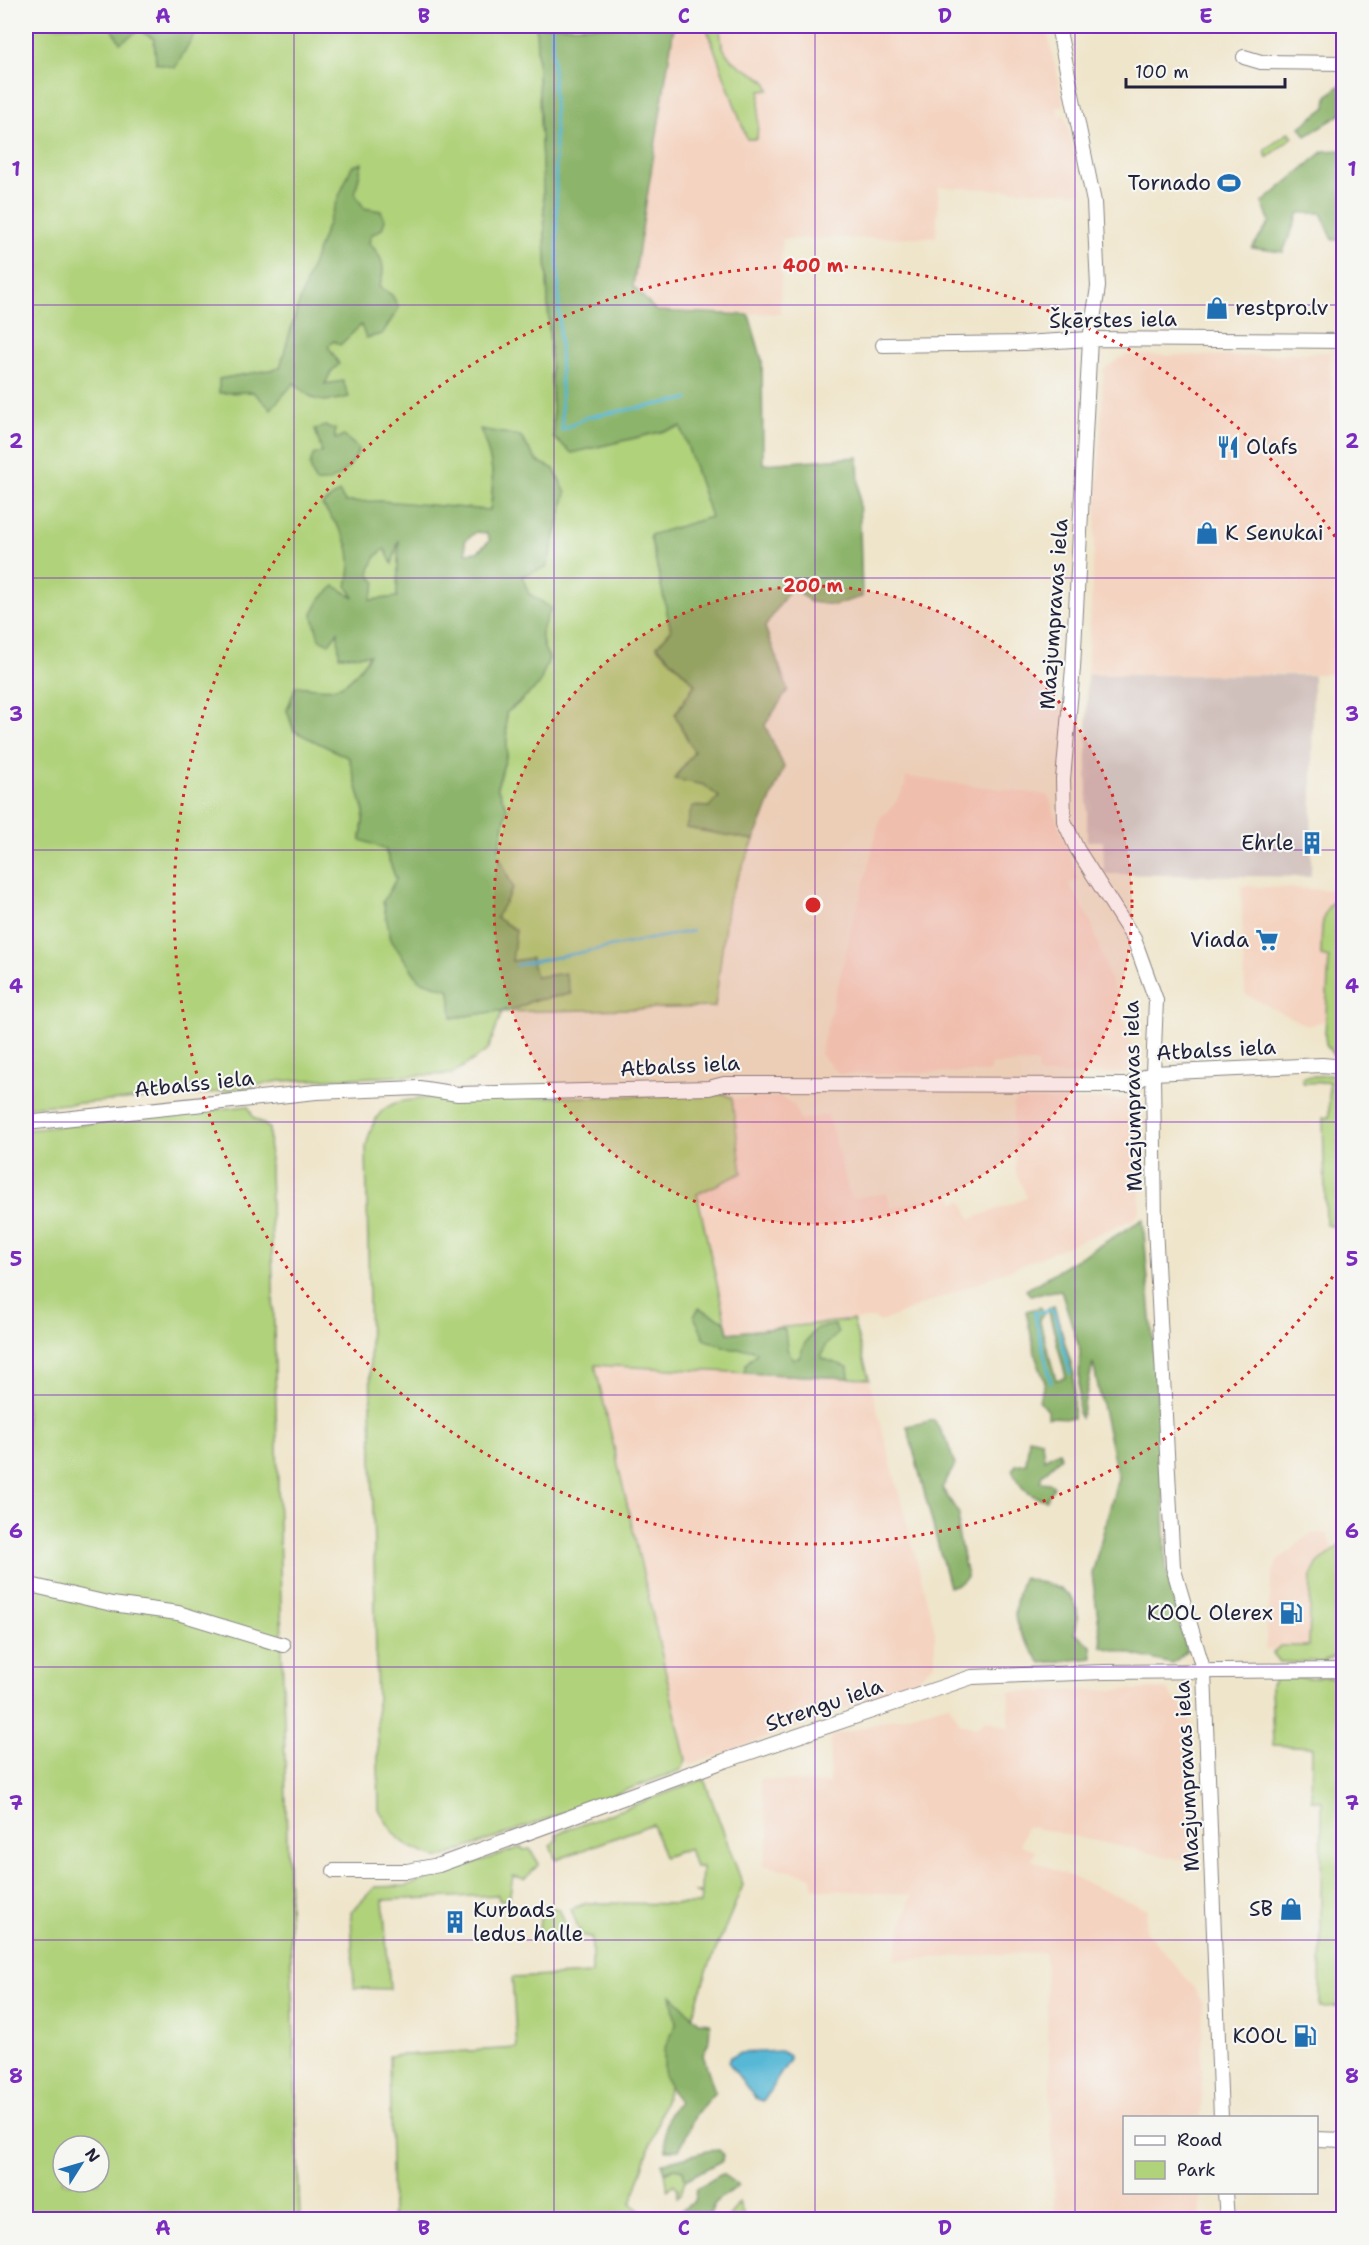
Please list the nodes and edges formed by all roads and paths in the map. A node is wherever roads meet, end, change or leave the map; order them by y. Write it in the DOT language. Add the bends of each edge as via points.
graph roads {
  1 [pos="1058,26"];
  2 [pos="1244,57"];
  3 [pos="1344,63"];
  4 [pos="1090,339"];
  5 [pos="1344,342"];
  6 [pos="883,345"];
  7 [pos="1341,1064"];
  8 [pos="1153,1073"];
  9 [pos="26,1123"];
  10 [pos="26,1584"];
  11 [pos="283,1645"];
  12 [pos="1344,1670"];
  13 [pos="1204,1672"];
  14 [pos="334,1871"];
  15 [pos="1221,2116"];
  16 [pos="1318,2139"];
  17 [pos="1344,2140"];
  18 [pos="1225,2194"];
  19 [pos="1227,2220"];
  1 -- 4 [label="street, Mazjumpravas iela" via="1094,202 1098,287"];
  2 -- 3 [label="street" via="1261,62"];
  4 -- 5 [label="street, Šķērstes iela"];
  4 -- 6 [label="street, Šķērstes iela" via="1023,344"];
  4 -- 8 [label="street, Mazjumpravas iela" via="1073,669 1063,779 1064,821 1077,849 1134,939 1156,1000"];
  7 -- 8 [label="street, Atbalss iela"];
  8 -- 9 [label="street, Atbalss iela" via="1128,1085 724,1084 709,1089 470,1094 418,1088 316,1092"];
  8 -- 13 [label="street, Mazjumpravas iela" via="1155,1226 1173,1566"];
  10 -- 11 [label="street" via="91,1600 178,1613"];
  12 -- 13 [label="street, Strengu iela"];
  13 -- 14 [label="street, Strengu iela" via="972,1677 735,1757 439,1865 406,1871"];
  13 -- 15 [label="street, Mazjumpravas iela"];
  16 -- 17 [label="street"];
  18 -- 19 [label="street"];
}
